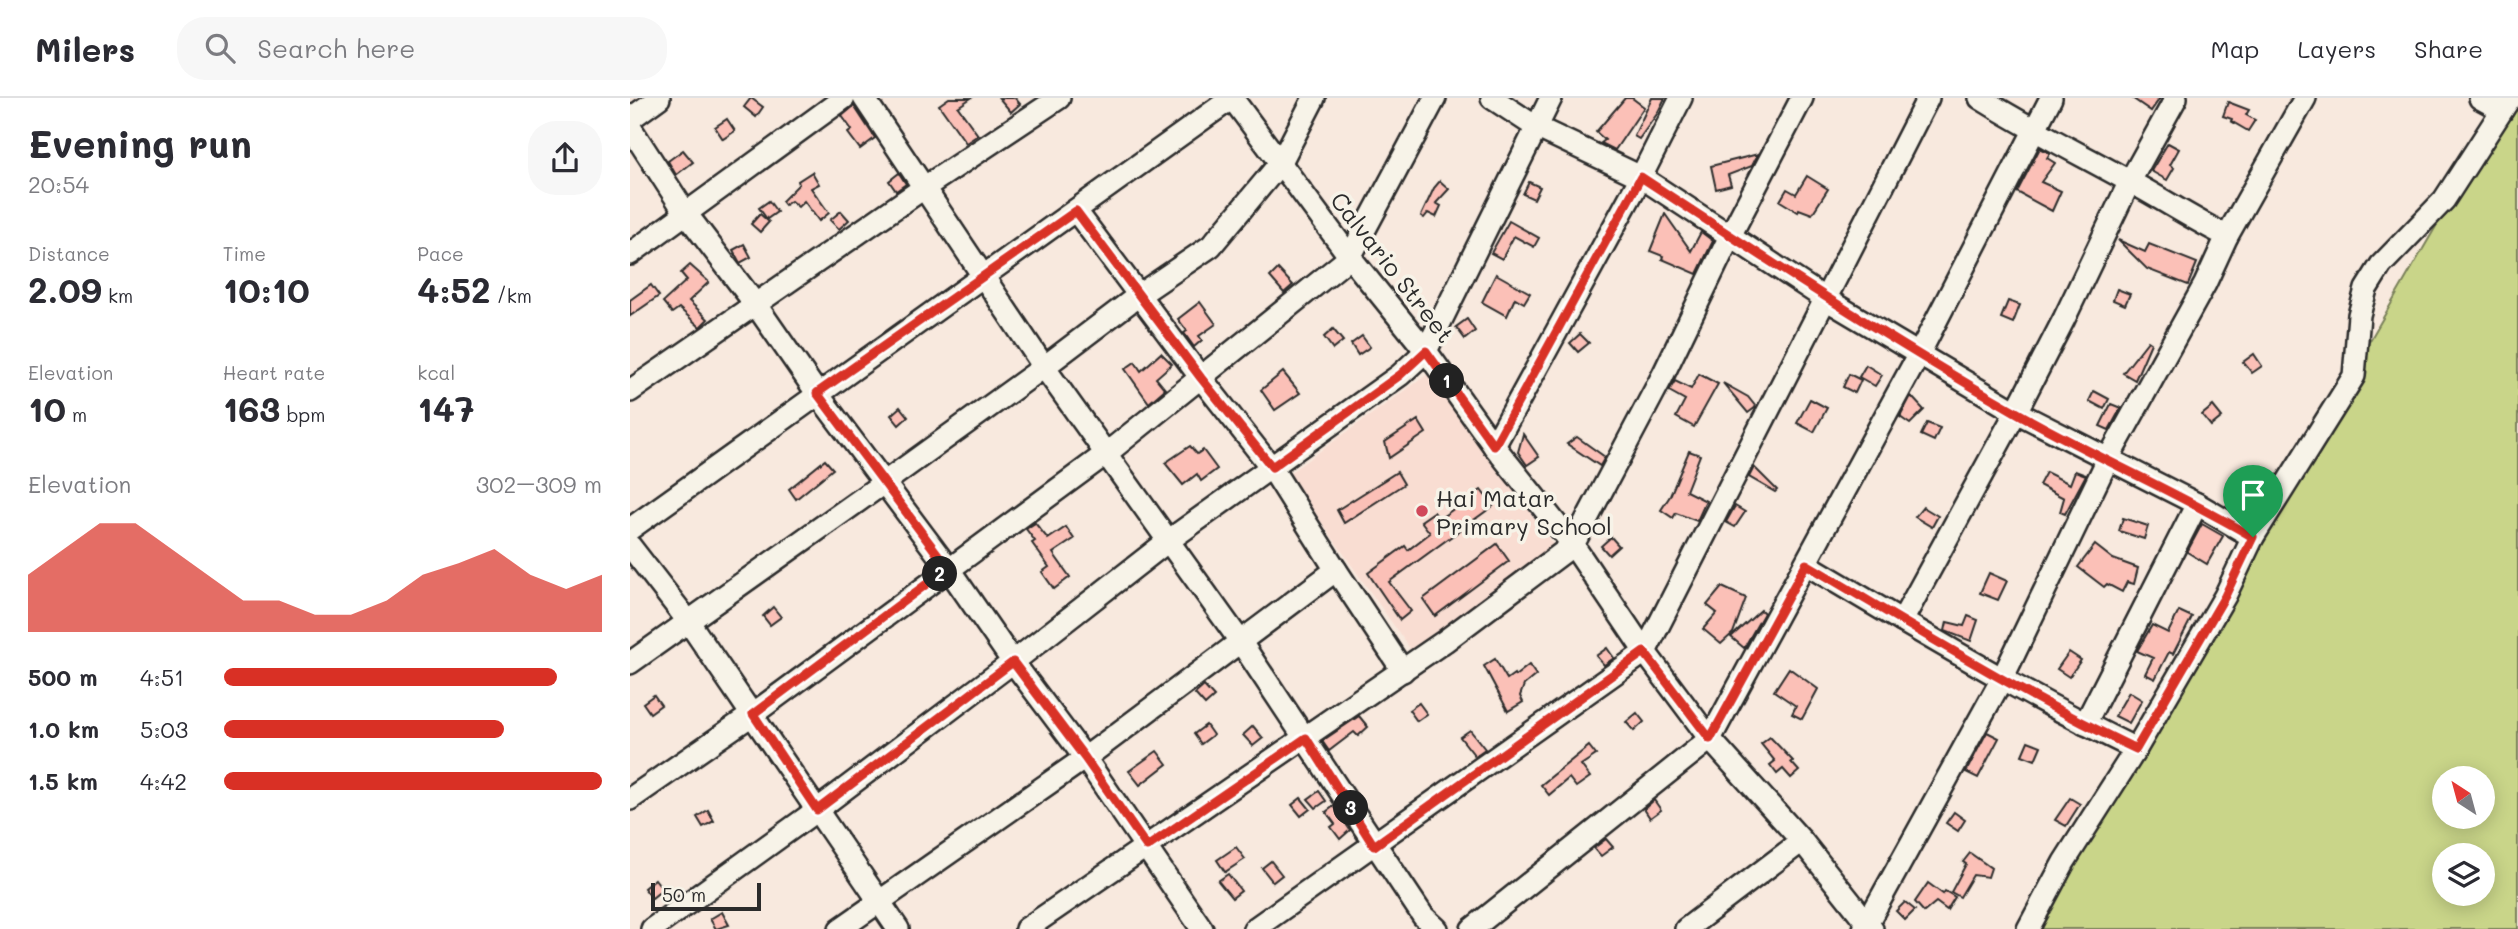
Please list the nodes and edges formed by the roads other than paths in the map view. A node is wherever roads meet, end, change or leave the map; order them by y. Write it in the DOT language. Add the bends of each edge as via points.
graph roads {
  1 [pos="659,98"];
  2 [pos="845,98"];
  3 [pos="864,98"];
  4 [pos="1059,98"];
  5 [pos="1232,98"];
  6 [pos="1314,98"];
  7 [pos="1435,98"];
  8 [pos="1492,98"];
  9 [pos="1551,98"];
  10 [pos="1681,98"];
  11 [pos="1802,98"];
  12 [pos="1928,98"];
  13 [pos="1980,98"];
  14 [pos="2051,98"];
  15 [pos="2176,98"];
  16 [pos="2305,98"];
  17 [pos="2480,98"];
  18 [pos="2506,104"];
  19 [pos="630,119"];
  20 [pos="630,127"];
  21 [pos="1536,127"];
  22 [pos="2033,131"];
  23 [pos="1281,162"];
  24 [pos="1641,177"];
  25 [pos="2130,181"];
  26 [pos="925,187"];
  27 [pos="1076,211"];
  28 [pos="685,212"];
  29 [pos="1730,236"];
  30 [pos="2227,236"];
  31 [pos="630,254"];
  32 [pos="1350,257"];
  33 [pos="983,278"];
  34 [pos="1139,295"];
  35 [pos="1824,298"];
  36 [pos="756,304"];
  37 [pos="1426,351"];
  38 [pos="1919,354"];
  39 [pos="1044,367"];
  40 [pos="1201,378"];
  41 [pos="630,391"];
  42 [pos="817,393"];
  43 [pos="2016,412"];
  44 [pos="1494,446"];
  45 [pos="1107,453"];
  46 [pos="2108,459"];
  47 [pos="1272,467"];
  48 [pos="885,482"];
  49 [pos="2197,504"];
  50 [pos="630,529"];
  51 [pos="2253,537"];
  52 [pos="1167,541"];
  53 [pos="630,545"];
  54 [pos="1573,545"];
  55 [pos="1806,564"];
  56 [pos="948,568"];
  57 [pos="1336,570"];
  58 [pos="688,621"];
  59 [pos="1902,621"];
  60 [pos="1240,641"];
  61 [pos="1644,652"];
  62 [pos="1013,662"];
  63 [pos="630,663"];
  64 [pos="1403,671"];
  65 [pos="2002,679"];
  66 [pos="753,714"];
  67 [pos="2085,724"];
  68 [pos="1306,738"];
  69 [pos="1710,739"];
  70 [pos="2136,749"];
  71 [pos="1085,758"];
  72 [pos="630,799"];
  73 [pos="817,810"];
  74 [pos="1802,841"];
  75 [pos="1374,846"];
  76 [pos="1147,847"];
  77 [pos="880,901"];
  78 [pos="1868,927"];
  79 [pos="652,929"];
  80 [pos="840,929"];
  81 [pos="898,929"];
  82 [pos="1026,929"];
  83 [pos="1202,929"];
  84 [pos="1254,929"];
  85 [pos="1437,929"];
  86 [pos="1472,929"];
  87 [pos="1686,929"];
  88 [pos="2028,929"];
  1 -- 19 [label="street"];
  2 -- 28 [label="street"];
  3 -- 26 [label="street"];
  4 -- 26 [label="street"];
  5 -- 23 [label="street, Calvario Street"];
  5 -- 27 [label="street"];
  6 -- 23 [label="street"];
  7 -- 32 [label="street"];
  8 -- 21 [label="street"];
  9 -- 21 [label="street"];
  10 -- 24 [label="street"];
  11 -- 29 [label="street"];
  12 -- 35 [label="street"];
  13 -- 22 [label="street"];
  14 -- 22 [label="street"];
  15 -- 25 [label="street"];
  16 -- 30 [label="street"];
  17 -- 18 [label="street"];
  18 -- 51 [label="street" via="2444,200 2381,265 2365,289 2354,376"];
  20 -- 28 [label="street"];
  21 -- 24 [label="street"];
  21 -- 37 [label="street"];
  22 -- 25 [label="street"];
  22 -- 38 [label="street"];
  23 -- 32 [label="street, Calvario Street"];
  23 -- 34 [label="street" via="1211,246"];
  24 -- 29 [label="street"];
  24 -- 44 [label="street"];
  25 -- 30 [label="street"];
  25 -- 43 [label="street"];
  26 -- 33 [label="street"];
  26 -- 36 [label="street"];
  27 -- 33 [label="street"];
  27 -- 34 [label="street"];
  28 -- 31 [label="street"];
  28 -- 36 [label="street"];
  29 -- 35 [label="street"];
  29 -- 54 [label="street"];
  30 -- 46 [label="street"];
  32 -- 37 [label="street, Calvario Street"];
  32 -- 40 [label="street"];
  33 -- 39 [label="street"];
  33 -- 42 [label="street"];
  34 -- 39 [label="street"];
  34 -- 40 [label="street"];
  35 -- 38 [label="street"];
  35 -- 61 [label="street"];
  36 -- 41 [label="street"];
  36 -- 42 [label="street"];
  37 -- 44 [label="street, Calvario Street"];
  37 -- 47 [label="street" via="1400,375"];
  38 -- 43 [label="street"];
  38 -- 55 [label="street"];
  39 -- 45 [label="street"];
  39 -- 48 [label="street"];
  40 -- 45 [label="street"];
  40 -- 47 [label="street"];
  42 -- 48 [label="street"];
  42 -- 50 [label="street"];
  43 -- 46 [label="street"];
  43 -- 59 [label="street"];
  44 -- 54 [label="street, Calvario Street"];
  45 -- 52 [label="street"];
  45 -- 56 [label="street"];
  46 -- 49 [label="street"];
  46 -- 65 [label="street"];
  47 -- 52 [label="street"];
  47 -- 57 [label="street"];
  48 -- 56 [label="street"];
  48 -- 58 [label="street"];
  49 -- 51 [label="street"];
  49 -- 67 [label="street"];
  51 -- 70 [label="street" via="2225,596"];
  52 -- 60 [label="street"];
  52 -- 62 [label="street"];
  53 -- 58 [label="street"];
  54 -- 61 [label="street, Calvario Street"];
  54 -- 64 [label="street"];
  55 -- 59 [label="street"];
  55 -- 69 [label="street"];
  56 -- 62 [label="street"];
  56 -- 66 [label="street"];
  57 -- 60 [label="street"];
  57 -- 64 [label="street"];
  58 -- 63 [label="street"];
  58 -- 66 [label="street"];
  59 -- 65 [label="street"];
  60 -- 68 [label="street"];
  60 -- 71 [label="street"];
  61 -- 69 [label="street, Calvario Street"];
  61 -- 75 [label="street"];
  62 -- 71 [label="street"];
  62 -- 73 [label="street"];
  64 -- 68 [label="street"];
  65 -- 67 [label="street"];
  65 -- 78 [label="street"];
  66 -- 72 [label="street"];
  66 -- 73 [label="street"];
  67 -- 70 [label="street"];
  68 -- 75 [label="street"];
  68 -- 76 [label="street"];
  69 -- 74 [label="street, Calvario Street"];
  69 -- 86 [label="street"];
  70 -- 88 [label="street" via="2064,862"];
  71 -- 76 [label="street"];
  71 -- 77 [label="street"];
  73 -- 77 [label="street"];
  73 -- 79 [label="street"];
  74 -- 78 [label="street, Calvario Street"];
  74 -- 87 [label="street"];
  75 -- 84 [label="street"];
  75 -- 85 [label="street"];
  76 -- 82 [label="street"];
  76 -- 83 [label="street"];
  77 -- 80 [label="street"];
  77 -- 81 [label="street"];
}
